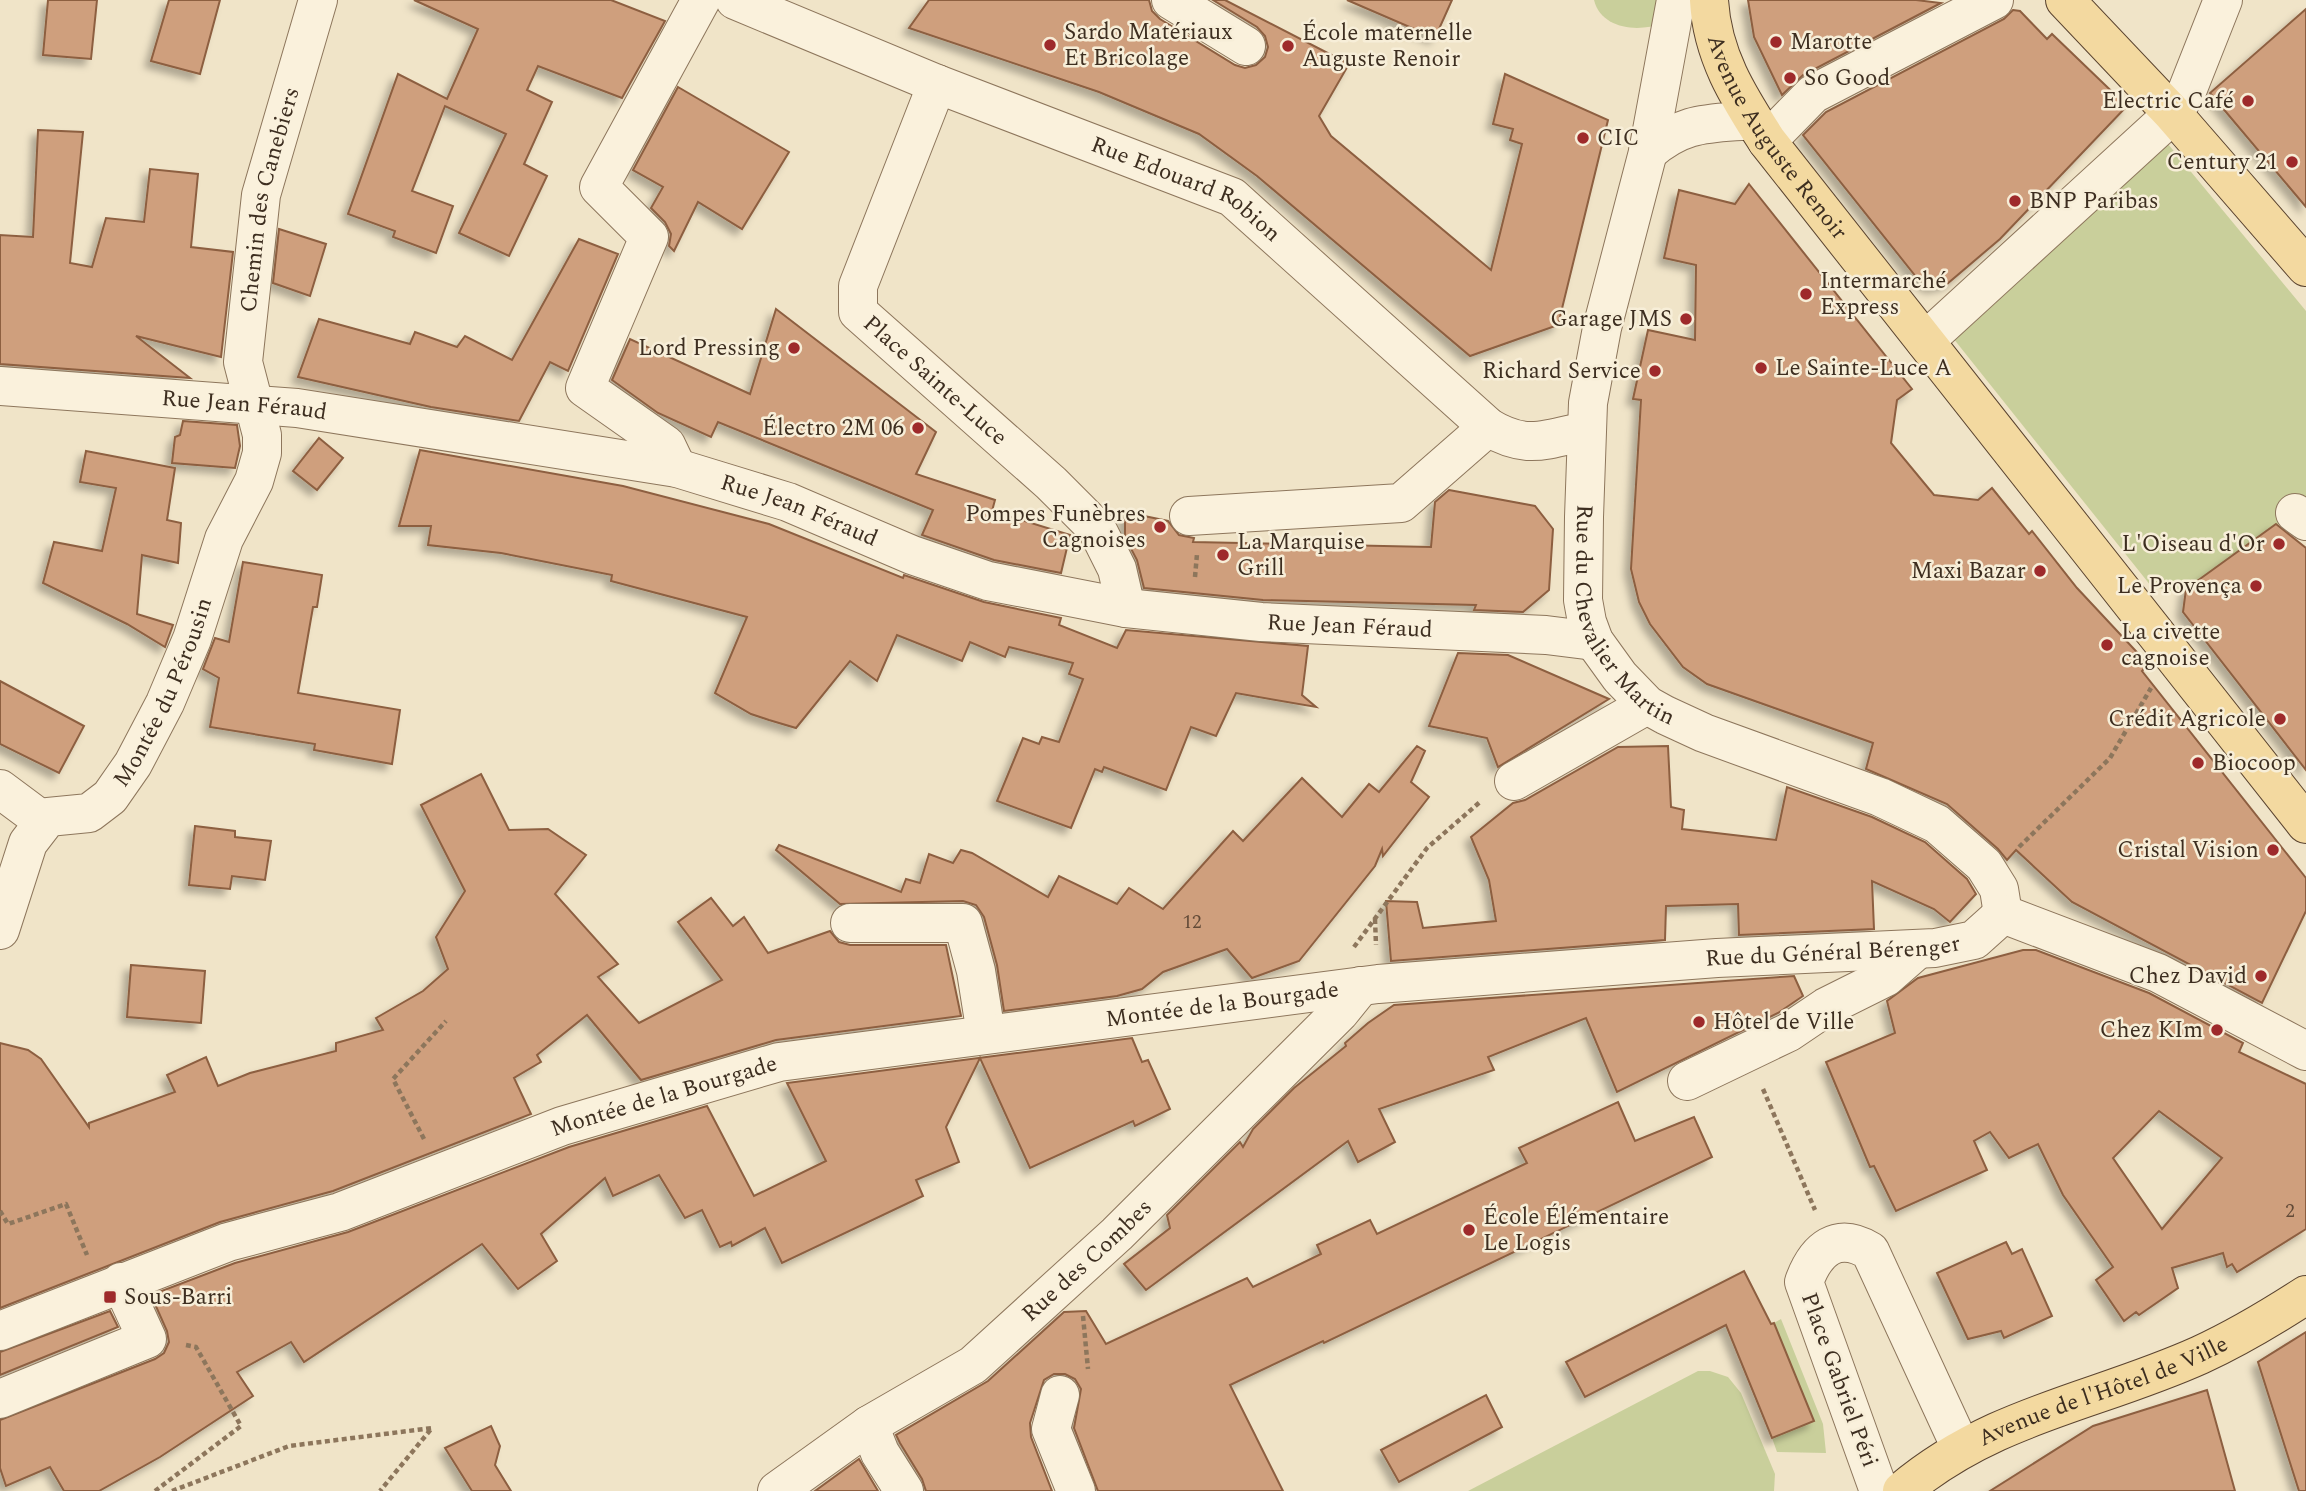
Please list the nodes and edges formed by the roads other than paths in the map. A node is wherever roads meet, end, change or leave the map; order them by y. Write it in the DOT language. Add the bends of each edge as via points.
graph roads {
  1 [pos="318,0"];
  2 [pos="701,0"];
  3 [pos="735,0"];
  4 [pos="1171,0"];
  5 [pos="1676,0"];
  6 [pos="1709,0"];
  7 [pos="1994,0"];
  8 [pos="2065,0"];
  9 [pos="2223,0"];
  10 [pos="1246,46"];
  11 [pos="937,84"];
  12 [pos="2173,114"];
  13 [pos="1760,130"];
  14 [pos="1648,152"];
  15 [pos="2306,267"];
  16 [pos="1925,341"];
  17 [pos="0,386"];
  18 [pos="254,405"];
  19 [pos="1488,427"];
  20 [pos="1585,431"];
  21 [pos="677,468"];
  22 [pos="1194,516"];
  23 [pos="1126,608"];
  24 [pos="1594,640"];
  25 [pos="1647,705"];
  26 [pos="1514,781"];
  27 [pos="0,789"];
  28 [pos="43,821"];
  29 [pos="2306,824"];
  30 [pos="2003,914"];
  31 [pos="850,923"];
  32 [pos="0,930"];
  33 [pos="1918,949"];
  34 [pos="1356,968"];
  35 [pos="986,1034"];
  36 [pos="2306,1051"];
  37 [pos="1688,1081"];
  38 [pos="111,1286"];
  39 [pos="2306,1295"];
  40 [pos="0,1332"];
  41 [pos="1060,1395"];
  42 [pos="0,1399"];
  43 [pos="869,1425"];
  44 [pos="1961,1448"];
  45 [pos="777,1491"];
  46 [pos="904,1491"];
  47 [pos="1076,1491"];
  48 [pos="1879,1491"];
  49 [pos="1902,1491"];
  1 -- 18 [label="street, Chemin des Canebiers" via="261,195 243,362"];
  2 -- 21 [label="street" via="599,187 649,237 585,388 666,444"];
  3 -- 11 [label="street, Rue Edouard Robion"];
  4 -- 10 [label="street"];
  5 -- 14 [label="street, Rue du Chevalier Martin"];
  6 -- 13 [label="main road, Avenue Auguste Renoir" via="1717,50 1733,89"];
  7 -- 13 [label="street" via="1813,94"];
  8 -- 12 [label="main road"];
  9 -- 12 [label="street" via="2187,91"];
  11 -- 19 [label="street, Rue Edouard Robion" via="1232,197"];
  11 -- 23 [label="street, Place Sainte-Luce" via="858,286 858,312 1097,529 1116,569"];
  12 -- 15 [label="main road"];
  12 -- 16 [label="street"];
  13 -- 14 [label="street" via="1689,127"];
  13 -- 16 [label="main road, Avenue Auguste Renoir"];
  14 -- 20 [label="street, Rue du Chevalier Martin" via="1602,328"];
  16 -- 29 [label="main road, Avenue Auguste Renoir"];
  17 -- 18 [label="street, Rue Jean Féraud"];
  18 -- 21 [label="street, Rue Jean Féraud"];
  18 -- 28 [label="street, Montée du Pérousin" via="262,436 254,481 224,539 192,639 151,735 102,805 89,813 54,814"];
  19 -- 20 [label="street, Rue Edouard Robion" via="1507,439 1533,443"];
  19 -- 22 [label="street" via="1401,503"];
  20 -- 24 [label="street, Rue du Chevalier Martin" via="1583,600"];
  21 -- 23 [label="street, Rue Jean Féraud" via="788,502 912,555 988,581"];
  23 -- 24 [label="street, Rue Jean Féraud"];
  24 -- 25 [label="street, Rue du Chevalier Martin"];
  25 -- 26 [label="street"];
  25 -- 30 [label="street, Rue du Chevalier Martin" via="1680,724 1824,775 1937,824 1992,875 2002,897"];
  27 -- 28 [label="street"];
  28 -- 32 [label="street" via="28,843"];
  30 -- 33 [label="street, Rue du Général Bérenger" via="1974,940"];
  30 -- 36 [label="street" via="2158,973"];
  31 -- 35 [label="street" via="963,923"];
  33 -- 34 [label="street, Rue du Général Bérenger"];
  33 -- 37 [label="street" via="1886,977"];
  34 -- 35 [label="street, Montée de la Bourgade"];
  34 -- 43 [label="street, Rue des Combes" via="1340,1012 1117,1234 972,1365"];
  35 -- 38 [label="street, Montée de la Bourgade" via="779,1062 562,1126 340,1212 228,1242"];
  38 -- 40 [label="street, Montée de la Bourgade"];
  38 -- 42 [label="street" via="147,1339"];
  39 -- 44 [label="main road, Avenue de l'Hôtel de Ville" via="2199,1355 2022,1418"];
  41 -- 47 [label="street" via="1051,1429"];
  43 -- 45 [label="street, Rue des Combes"];
  43 -- 46 [label="street"];
  44 -- 48 [label="street, Place Gabriel Péri" via="1870,1251 1854,1241 1829,1245 1811,1262 1804,1282"];
  44 -- 49 [label="main road, Avenue de l'Hôtel de Ville"];
}
